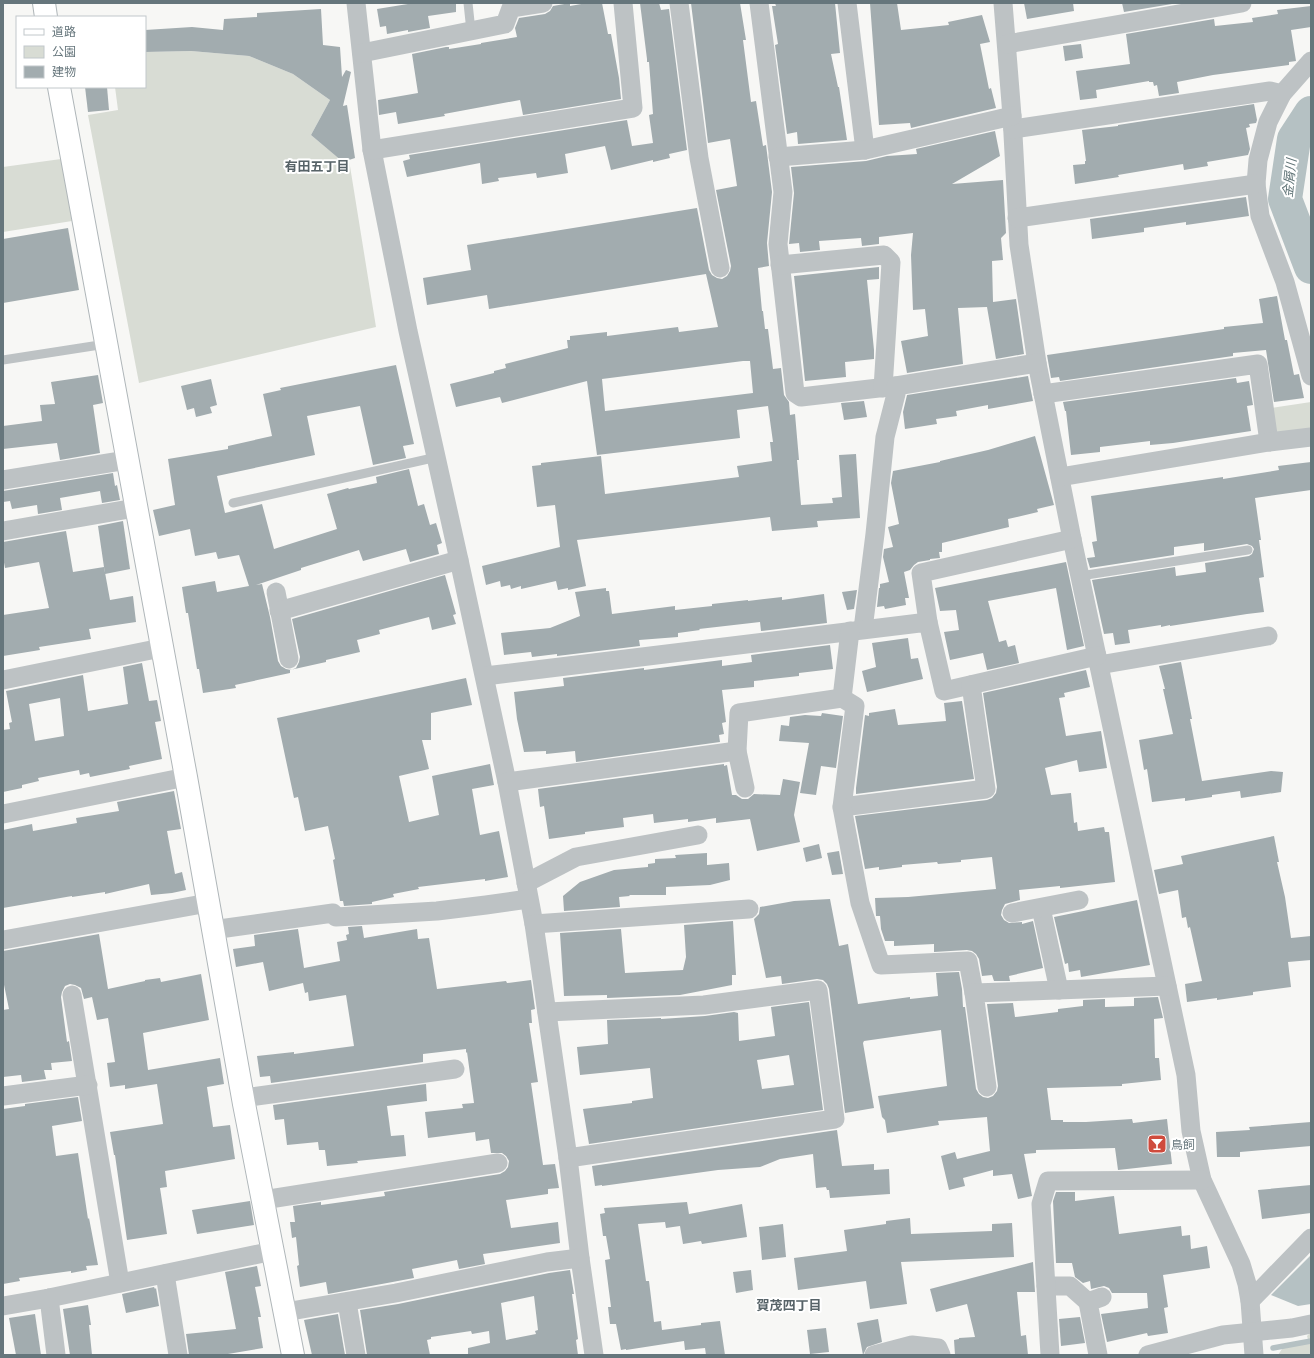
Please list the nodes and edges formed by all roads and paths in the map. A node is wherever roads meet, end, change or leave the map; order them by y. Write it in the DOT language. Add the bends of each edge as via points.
graph roads {
  1 [pos="44,3"];
  2 [pos="356,3"];
  3 [pos="468,3"];
  4 [pos="543,3"];
  5 [pos="623,3"];
  6 [pos="679,3"];
  7 [pos="759,3"];
  8 [pos="847,3"];
  9 [pos="1003,3"];
  10 [pos="1242,3"];
  11 [pos="46,16"];
  12 [pos="471,31"];
  13 [pos="1007,44"];
  14 [pos="362,53"];
  15 [pos="1311,61"];
  16 [pos="59,88"];
  17 [pos="1282,94"];
  18 [pos="1013,122"];
  19 [pos="372,150"];
  20 [pos="865,150"];
  21 [pos="778,157"];
  22 [pos="1256,184"];
  23 [pos="1017,218"];
  24 [pos="780,265"];
  25 [pos="720,268"];
  26 [pos="106,344"];
  27 [pos="3,360"];
  28 [pos="1037,363"];
  29 [pos="1311,376"];
  30 [pos="889,387"];
  31 [pos="1042,394"];
  32 [pos="1311,437"];
  33 [pos="1269,442"];
  34 [pos="436,457"];
  35 [pos="127,460"];
  36 [pos="1060,477"];
  37 [pos="3,480"];
  38 [pos="233,503"];
  39 [pos="135,508"];
  40 [pos="3,530"];
  41 [pos="1072,539"];
  42 [pos="1248,550"];
  43 [pos="459,560"];
  44 [pos="1080,576"];
  45 [pos="276,592"];
  46 [pos="279,611"];
  47 [pos="928,622"];
  48 [pos="856,630"];
  49 [pos="1268,636"];
  50 [pos="161,648"];
  51 [pos="290,659"];
  52 [pos="1098,660"];
  53 [pos="485,676"];
  54 [pos="3,680"];
  55 [pos="971,685"];
  56 [pos="842,698"];
  57 [pos="737,751"];
  58 [pos="186,776"];
  59 [pos="507,782"];
  60 [pos="745,788"];
  61 [pos="842,807"];
  62 [pos="3,814"];
  63 [pos="698,835"];
  64 [pos="527,891"];
  65 [pos="1079,900"];
  66 [pos="208,903"];
  67 [pos="1041,908"];
  68 [pos="749,909"];
  69 [pos="1012,913"];
  70 [pos="534,924"];
  71 [pos="212,930"];
  72 [pos="3,940"];
  73 [pos="1167,986"];
  74 [pos="1059,990"];
  75 [pos="974,993"];
  76 [pos="72,995"];
  77 [pos="547,1012"];
  78 [pos="455,1069"];
  79 [pos="88,1085"];
  80 [pos="987,1087"];
  81 [pos="3,1096"];
  82 [pos="243,1098"];
  83 [pos="568,1158"];
  84 [pos="498,1163"];
  85 [pos="1202,1180"];
  86 [pos="263,1200"];
  87 [pos="1311,1238"];
  88 [pos="274,1251"];
  89 [pos="580,1258"];
  90 [pos="165,1274"];
  91 [pos="120,1283"];
  92 [pos="1046,1286"];
  93 [pos="50,1298"];
  94 [pos="1250,1301"];
  95 [pos="347,1302"];
  96 [pos="3,1306"];
  97 [pos="285,1312"];
  98 [pos="1311,1324"];
  99 [pos="1252,1333"];
  100 [pos="56,1355"];
  101 [pos="178,1355"];
  102 [pos="293,1355"];
  103 [pos="356,1355"];
  104 [pos="594,1355"];
  105 [pos="874,1355"];
  106 [pos="941,1355"];
  107 [pos="1050,1355"];
  108 [pos="1098,1355"];
  109 [pos="1148,1355"];
  110 [pos="1254,1355"];
  1 -- 11 [label="street"];
  2 -- 14 [label="street"];
  3 -- 12 [label="lane"];
  4 -- 12 [label="street" via="511,8 505,24"];
  5 -- 19 [label="street" via="633,108"];
  6 -- 25 [label="street" via="699,158"];
  7 -- 21 [label="street"];
  8 -- 20 [label="street"];
  9 -- 13 [label="street"];
  10 -- 13 [label="street"];
  12 -- 14 [label="street"];
  13 -- 18 [label="street"];
  14 -- 19 [label="street"];
  15 -- 17 [label="street"];
  16 -- 26 [label="street"];
  17 -- 18 [label="street" via="1270,91"];
  17 -- 22 [label="street" via="1268,122 1258,160"];
  18 -- 20 [label="street"];
  18 -- 23 [label="street"];
  19 -- 34 [label="street"];
  20 -- 21 [label="street"];
  21 -- 24 [label="street" via="783,192 778,244"];
  22 -- 23 [label="street"];
  22 -- 29 [label="street" via="1260,216 1285,282"];
  23 -- 28 [label="street"];
  24 -- 30 [label="street" via="795,393 801,397"];
  24 -- 30 [label="street" via="884,255 891,262"];
  26 -- 27 [label="lane"];
  26 -- 35 [label="street"];
  28 -- 30 [label="street"];
  28 -- 31 [label="street"];
  30 -- 48 [label="street" via="896,394 885,437 875,534"];
  31 -- 33 [label="street" via="1258,364"];
  31 -- 36 [label="street"];
  32 -- 33 [label="street"];
  33 -- 36 [label="street"];
  34 -- 38 [label="lane"];
  34 -- 43 [label="street"];
  35 -- 37 [label="street"];
  35 -- 39 [label="street"];
  36 -- 41 [label="street"];
  39 -- 40 [label="street"];
  39 -- 50 [label="street"];
  41 -- 44 [label="street"];
  41 -- 47 [label="street" via="922,573"];
  42 -- 44 [label="lane"];
  43 -- 46 [label="street"];
  43 -- 53 [label="street"];
  44 -- 52 [label="street"];
  45 -- 46 [label="street"];
  46 -- 51 [label="street"];
  47 -- 48 [label="street"];
  47 -- 55 [label="street" via="944,691"];
  48 -- 53 [label="street"];
  48 -- 56 [label="street"];
  49 -- 52 [label="street"];
  50 -- 54 [label="street"];
  50 -- 58 [label="street"];
  52 -- 55 [label="street"];
  52 -- 73 [label="street"];
  53 -- 59 [label="street"];
  55 -- 61 [label="street" via="986,789"];
  56 -- 57 [label="street" via="739,713"];
  56 -- 61 [label="street" via="855,706"];
  57 -- 59 [label="street"];
  57 -- 60 [label="street"];
  58 -- 62 [label="street"];
  58 -- 66 [label="street"];
  59 -- 64 [label="street"];
  61 -- 75 [label="street" via="860,903 881,965 968,961"];
  63 -- 64 [label="street" via="576,856"];
  64 -- 70 [label="street"];
  64 -- 71 [label="street" via="486,905 437,911 336,917 333,913"];
  65 -- 67 [label="street"];
  66 -- 71 [label="street"];
  66 -- 72 [label="street"];
  67 -- 69 [label="street"];
  67 -- 74 [label="street"];
  68 -- 70 [label="street"];
  70 -- 77 [label="street"];
  71 -- 82 [label="street"];
  73 -- 74 [label="street"];
  73 -- 85 [label="street" via="1186,1075 1191,1131"];
  74 -- 75 [label="street"];
  75 -- 80 [label="street"];
  76 -- 79 [label="street"];
  77 -- 83 [label="street"];
  77 -- 83 [label="street" via="704,1004 818,990 835,1119"];
  78 -- 82 [label="street"];
  79 -- 81 [label="street"];
  79 -- 91 [label="street"];
  82 -- 86 [label="street"];
  83 -- 89 [label="street"];
  84 -- 86 [label="street"];
  85 -- 92 [label="street" via="1048,1181 1042,1204"];
  85 -- 94 [label="street" via="1240,1264"];
  86 -- 88 [label="street"];
  87 -- 94 [label="street"];
  88 -- 90 [label="street"];
  88 -- 97 [label="street"];
  89 -- 95 [label="street" via="547,1262"];
  89 -- 104 [label="street"];
  90 -- 91 [label="street"];
  90 -- 101 [label="street"];
  91 -- 93 [label="street"];
  92 -- 107 [label="street"];
  92 -- 108 [label="street" via="1070,1286 1095,1300"];
  93 -- 96 [label="street"];
  93 -- 100 [label="street"];
  94 -- 99 [label="street"];
  95 -- 97 [label="street"];
  95 -- 103 [label="street"];
  97 -- 102 [label="street"];
  98 -- 99 [label="street"];
  99 -- 109 [label="street" via="1223,1335"];
  99 -- 110 [label="street"];
  105 -- 106 [label="street" via="912,1345 938,1348"];
}
